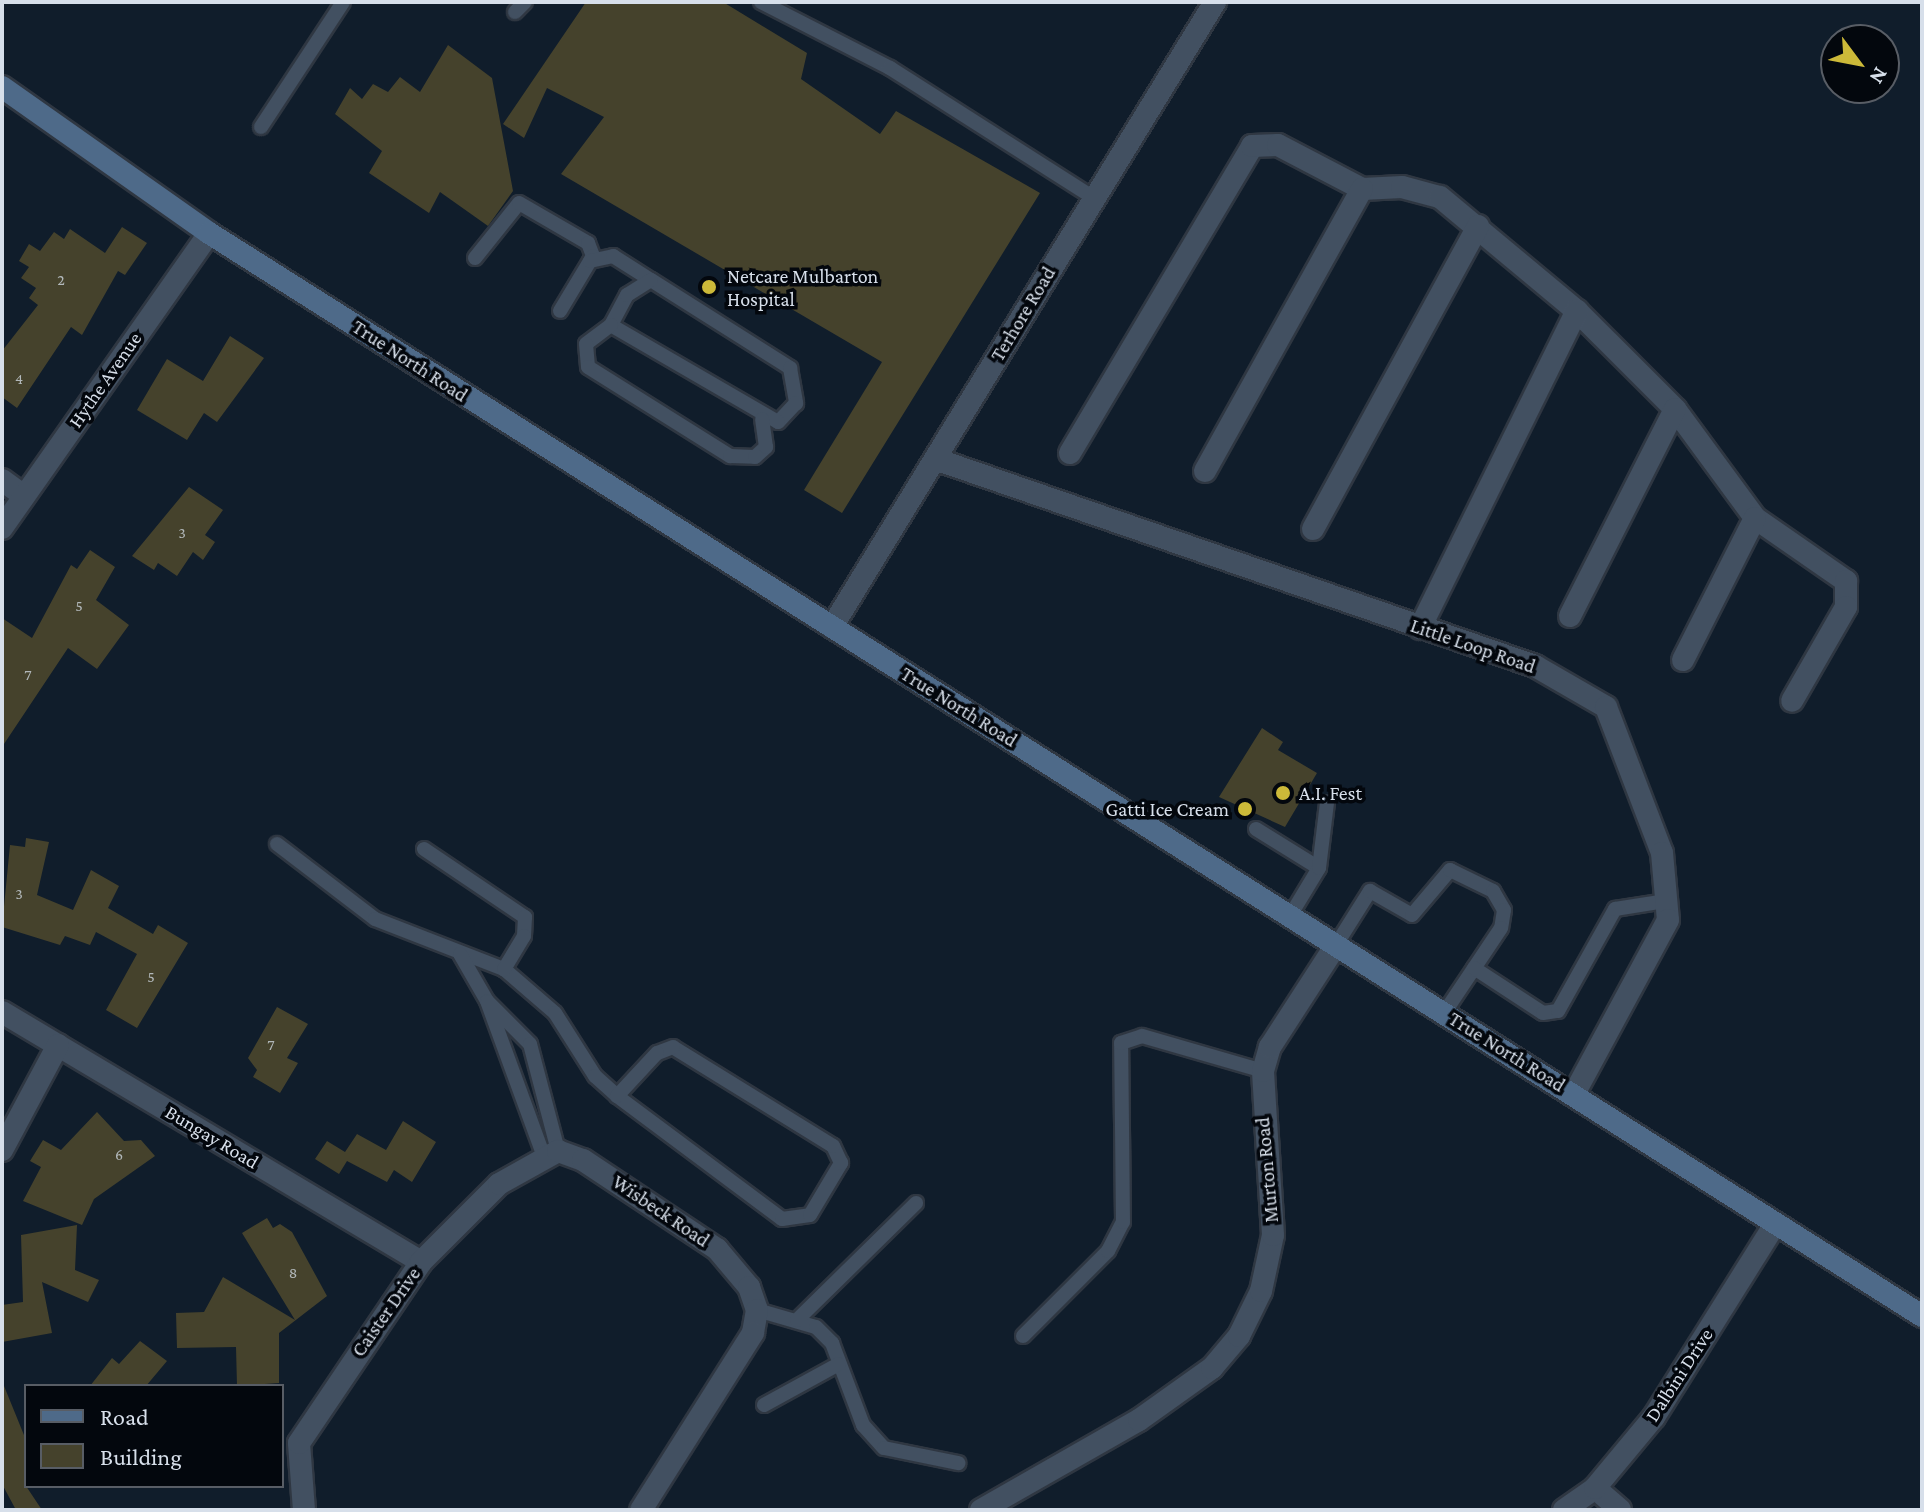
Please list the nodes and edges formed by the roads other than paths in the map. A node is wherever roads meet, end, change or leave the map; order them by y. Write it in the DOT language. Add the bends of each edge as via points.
graph roads {
  1 [pos="343,2"];
  2 [pos="761,2"];
  3 [pos="1215,2"];
  4 [pos="2,87"];
  5 [pos="261,127"];
  6 [pos="1362,189"];
  7 [pos="1094,198"];
  8 [pos="1478,226"];
  9 [pos="209,233"];
  10 [pos="475,258"];
  11 [pos="590,261"];
  12 [pos="651,280"];
  13 [pos="560,311"];
  14 [pos="1577,311"];
  15 [pos="611,325"];
  16 [pos="1675,409"];
  17 [pos="762,419"];
  18 [pos="1070,453"];
  19 [pos="935,459"];
  20 [pos="1205,471"];
  21 [pos="2,480"];
  22 [pos="24,496"];
  23 [pos="1755,518"];
  24 [pos="2,528"];
  25 [pos="1313,529"];
  26 [pos="1570,616"];
  27 [pos="832,627"];
  28 [pos="1420,628"];
  29 [pos="1683,660"];
  30 [pos="1792,701"];
  31 [pos="1327,803"];
  32 [pos="1256,829"];
  33 [pos="277,844"];
  34 [pos="424,849"];
  35 [pos="1319,868"];
  36 [pos="1666,901"];
  37 [pos="1290,916"];
  38 [pos="1336,945"];
  39 [pos="460,954"];
  40 [pos="1474,968"];
  41 [pos="504,969"];
  42 [pos="487,1001"];
  43 [pos="2,1012"];
  44 [pos="1444,1013"];
  45 [pos="58,1045"];
  46 [pos="1263,1071"];
  47 [pos="1574,1094"];
  48 [pos="617,1096"];
  49 [pos="2,1150"];
  50 [pos="551,1152"];
  51 [pos="916,1203"];
  52 [pos="1775,1224"];
  53 [pos="421,1262"];
  54 [pos="757,1310"];
  55 [pos="1922,1316"];
  56 [pos="797,1320"];
  57 [pos="1023,1336"];
  58 [pos="839,1364"];
  59 [pos="764,1405"];
  60 [pos="958,1463"];
  61 [pos="1595,1488"];
  62 [pos="304,1510"];
  63 [pos="641,1510"];
  64 [pos="981,1510"];
  65 [pos="1564,1510"];
  66 [pos="1620,1510"];
  1 -- 5 [label="lane"];
  2 -- 7 [label="lane" via="890,68"];
  3 -- 7 [label="street, Terhore Road"];
  4 -- 9 [label="main road, True North Road"];
  6 -- 8 [label="street" via="1402,187 1440,197"];
  6 -- 18 [label="street" via="1278,145 1252,146"];
  6 -- 20 [label="street"];
  7 -- 19 [label="street, Terhore Road"];
  8 -- 14 [label="street"];
  8 -- 25 [label="street"];
  9 -- 22 [label="street, Hythe Avenue"];
  9 -- 27 [label="main road, True North Road"];
  10 -- 11 [label="lane" via="521,203 592,246"];
  11 -- 12 [label="lane" via="613,256"];
  11 -- 13 [label="lane"];
  12 -- 15 [label="lane" via="627,295"];
  12 -- 17 [label="lane" via="790,368 796,403 778,422"];
  14 -- 16 [label="street"];
  14 -- 28 [label="street"];
  15 -- 17 [label="lane"];
  15 -- 17 [label="lane" via="586,344 588,367 717,448 755,457 766,447"];
  16 -- 23 [label="street"];
  16 -- 26 [label="street"];
  19 -- 27 [label="street, Terhore Road"];
  19 -- 28 [label="street, Little Loop Road"];
  21 -- 22 [label="street"];
  22 -- 24 [label="street, Hythe Avenue"];
  23 -- 29 [label="street"];
  23 -- 30 [label="street" via="1837,572 1849,595"];
  27 -- 37 [label="main road, True North Road"];
  28 -- 36 [label="street, Little Loop Road" via="1535,666 1606,707 1662,853"];
  31 -- 35 [label="lane"];
  32 -- 35 [label="lane"];
  33 -- 39 [label="lane" via="375,919"];
  34 -- 41 [label="lane" via="525,917 524,936"];
  35 -- 37 [label="lane"];
  36 -- 40 [label="lane" via="1615,909 1558,1011 1543,1013"];
  36 -- 47 [label="street, Little Loop Road" via="1654,956"];
  37 -- 38 [label="main road, True North Road"];
  38 -- 40 [label="lane" via="1363,895 1370,891 1412,915 1450,870 1493,891 1504,910"];
  38 -- 44 [label="main road, True North Road"];
  38 -- 46 [label="street, Murton Road" via="1276,1036"];
  39 -- 41 [label="lane"];
  39 -- 42 [label="lane"];
  40 -- 44 [label="lane"];
  41 -- 48 [label="lane" via="555,1013 595,1076"];
  42 -- 50 [label="lane"];
  42 -- 50 [label="lane" via="530,1044"];
  43 -- 45 [label="street, Bungay Road"];
  44 -- 47 [label="main road, True North Road"];
  45 -- 49 [label="street"];
  45 -- 53 [label="street, Bungay Road"];
  46 -- 57 [label="lane" via="1142,1036 1121,1043 1123,1222 1108,1251"];
  46 -- 64 [label="street, Murton Road" via="1273,1235 1261,1291 1239,1336 1212,1368 1139,1420"];
  47 -- 52 [label="main road, True North Road"];
  48 -- 48 [label="lane" via="792,1223 810,1215 841,1163 833,1146 673,1047 657,1053"];
  50 -- 53 [label="street, Caister Drive" via="499,1184"];
  50 -- 54 [label="street, Wisbeck Road" via="583,1160 717,1249 749,1287"];
  51 -- 56 [label="lane"];
  52 -- 55 [label="main road, True North Road"];
  52 -- 61 [label="street, Dalbini Drive" via="1654,1417"];
  53 -- 62 [label="street, Caister Drive" via="299,1443"];
  54 -- 56 [label="lane"];
  54 -- 63 [label="street" via="753,1333"];
  56 -- 58 [label="lane" via="832,1343"];
  58 -- 59 [label="lane"];
  58 -- 60 [label="lane" via="872,1438 898,1453"];
  61 -- 65 [label="street, Dalbini Drive"];
  61 -- 66 [label="street"];
}
